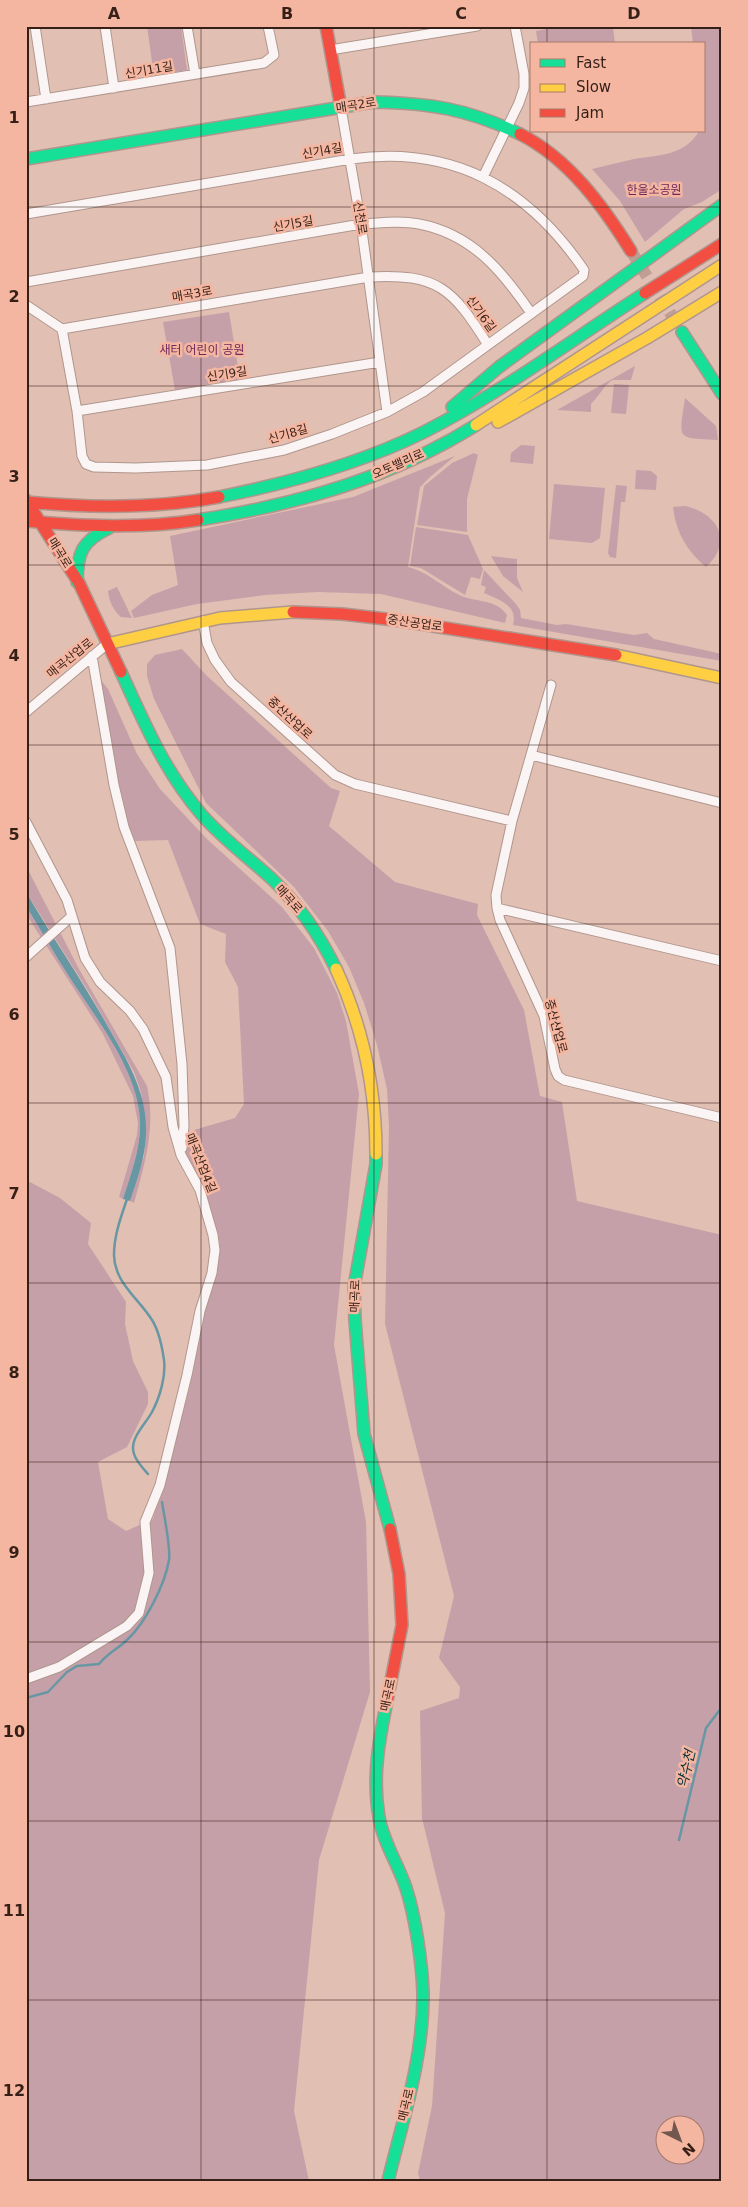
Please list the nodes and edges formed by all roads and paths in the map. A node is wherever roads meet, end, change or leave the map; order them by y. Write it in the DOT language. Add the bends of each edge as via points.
graph roads {
  1 [pos="35,26"];
  2 [pos="105,26"];
  3 [pos="187,26"];
  4 [pos="268,26"];
  5 [pos="326,26"];
  6 [pos="477,26"];
  7 [pos="515,26"];
  8 [pos="330,50"];
  9 [pos="195,74"];
  10 [pos="114,88"];
  11 [pos="46,99"];
  12 [pos="26,102"];
  13 [pos="341,108"];
  14 [pos="507,127"];
  15 [pos="26,159"];
  16 [pos="351,159"];
  17 [pos="483,176"];
  18 [pos="722,205"];
  19 [pos="26,214"];
  20 [pos="362,224"];
  21 [pos="722,244"];
  22 [pos="631,250"];
  23 [pos="722,265"];
  24 [pos="584,270"];
  25 [pos="369,277"];
  26 [pos="26,282"];
  27 [pos="722,292"];
  28 [pos="26,305"];
  29 [pos="530,313"];
  30 [pos="62,329"];
  31 [pos="682,332"];
  32 [pos="488,345"];
  33 [pos="380,362"];
  34 [pos="722,394"];
  35 [pos="77,411"];
  36 [pos="387,412"];
  37 [pos="426,431"];
  38 [pos="456,437"];
  39 [pos="27,501"];
  40 [pos="26,521"];
  41 [pos="41,523"];
  42 [pos="110,528"];
  43 [pos="77,582"];
  44 [pos="203,621"];
  45 [pos="108,644"];
  46 [pos="92,656"];
  47 [pos="722,678"];
  48 [pos="551,685"];
  49 [pos="26,712"];
  50 [pos="531,754"];
  51 [pos="722,802"];
  52 [pos="512,821"];
  53 [pos="26,822"];
  54 [pos="496,908"];
  55 [pos="68,919"];
  56 [pos="26,957"];
  57 [pos="722,961"];
  58 [pos="722,1118"];
  59 [pos="181,1156"];
  60 [pos="26,1679"];
  61 [pos="388,2181"];
  1 -- 11 [label="street"];
  2 -- 10 [label="street"];
  3 -- 9 [label="street"];
  4 -- 9 [label="street, 신기11길" via="274,55 264,63"];
  5 -- 8 [label="main road, 신천로"];
  6 -- 8 [label="street"];
  7 -- 14 [label="street" via="524,88"];
  8 -- 13 [label="main road, 신천로"];
  9 -- 10 [label="street, 신기11길"];
  10 -- 11 [label="street, 신기11길"];
  11 -- 12 [label="street, 신기11길"];
  13 -- 14 [label="main road, 매곡2로" via="382,101 430,103"];
  13 -- 15 [label="main road, 매곡2로"];
  13 -- 16 [label="street, 신천로"];
  14 -- 17 [label="street"];
  14 -- 22 [label="main road, 매곡2로" via="536,142 580,178 610,214"];
  16 -- 17 [label="street, 신기4길" via="396,155 422,158"];
  16 -- 19 [label="street, 신기4길"];
  16 -- 20 [label="street, 신천로"];
  17 -- 24 [label="street, 신기4길" via="545,220"];
  18 -- 37 [label="main road" via="499,367"];
  20 -- 25 [label="street, 신천로"];
  20 -- 26 [label="street, 신기5길"];
  20 -- 29 [label="street, 신기5길" via="418,224 456,237 503,274"];
  21 -- 37 [label="main road, 오토밸리로" via="480,400"];
  23 -- 38 [label="main road, 오토밸리로"];
  24 -- 29 [label="street, 신기8길" via="582,276"];
  25 -- 30 [label="street, 매곡3로"];
  25 -- 32 [label="street, 신기6길" via="406,276 435,285 461,304"];
  25 -- 33 [label="street, 신천로"];
  27 -- 38 [label="main road" via="497,422"];
  28 -- 30 [label="street"];
  29 -- 32 [label="street, 신기8길"];
  30 -- 35 [label="street, 신기8길"];
  31 -- 34 [label="main road"];
  32 -- 36 [label="street, 신기8길" via="423,392"];
  33 -- 35 [label="street, 신기9길"];
  33 -- 36 [label="street, 신천로"];
  35 -- 36 [label="street, 신기8길" via="82,456 86,464 136,468 207,465 284,450"];
  37 -- 39 [label="main road, 오토밸리로" via="345,465 268,487 220,496 102,507"];
  38 -- 42 [label="main road, 오토밸리로" via="375,475 290,502 207,519"];
  39 -- 41 [label="main road, 매곡로"];
  40 -- 41 [label="main road, 오토밸리로"];
  41 -- 42 [label="main road, 오토밸리로"];
  41 -- 43 [label="main road, 매곡로"];
  42 -- 43 [label="main road" via="86,541 79,552"];
  43 -- 45 [label="main road, 매곡로"];
  44 -- 45 [label="main road, 중산공업로"];
  44 -- 47 [label="main road, 중산공업로" via="288,612 357,614 572,648"];
  44 -- 52 [label="street, 중산산업로" via="211,652 232,682 335,775 355,784"];
  45 -- 46 [label="street, 매곡산업로"];
  45 -- 61 [label="main road, 매곡로" via="149,733 179,785 211,824 289,898 322,943 354,1011 373,1096 376,1164 354,1287 354,1320 364,1434 395,1547 402,1617 375,1773 379,1818 414,1918 423,1991 421,2041"];
  46 -- 49 [label="street, 매곡산업로"];
  46 -- 59 [label="street" via="124,827 170,948 182,1064 184,1126"];
  48 -- 50 [label="street, 중산산업로"];
  50 -- 51 [label="street"];
  50 -- 52 [label="street, 중산산업로"];
  52 -- 54 [label="street, 중산산업로"];
  53 -- 55 [label="street, 매곡산업4길" via="67,900"];
  54 -- 57 [label="street"];
  54 -- 58 [label="street, 중산산업로" via="541,1009 558,1076"];
  55 -- 56 [label="street"];
  55 -- 59 [label="street, 매곡산업4길" via="85,958 100,982 130,1011 143,1029 166,1076"];
  59 -- 60 [label="street, 매곡산업4길" via="200,1190 215,1250 160,1485 145,1522 150,1573 139,1613 127,1626 59,1667"];
}
